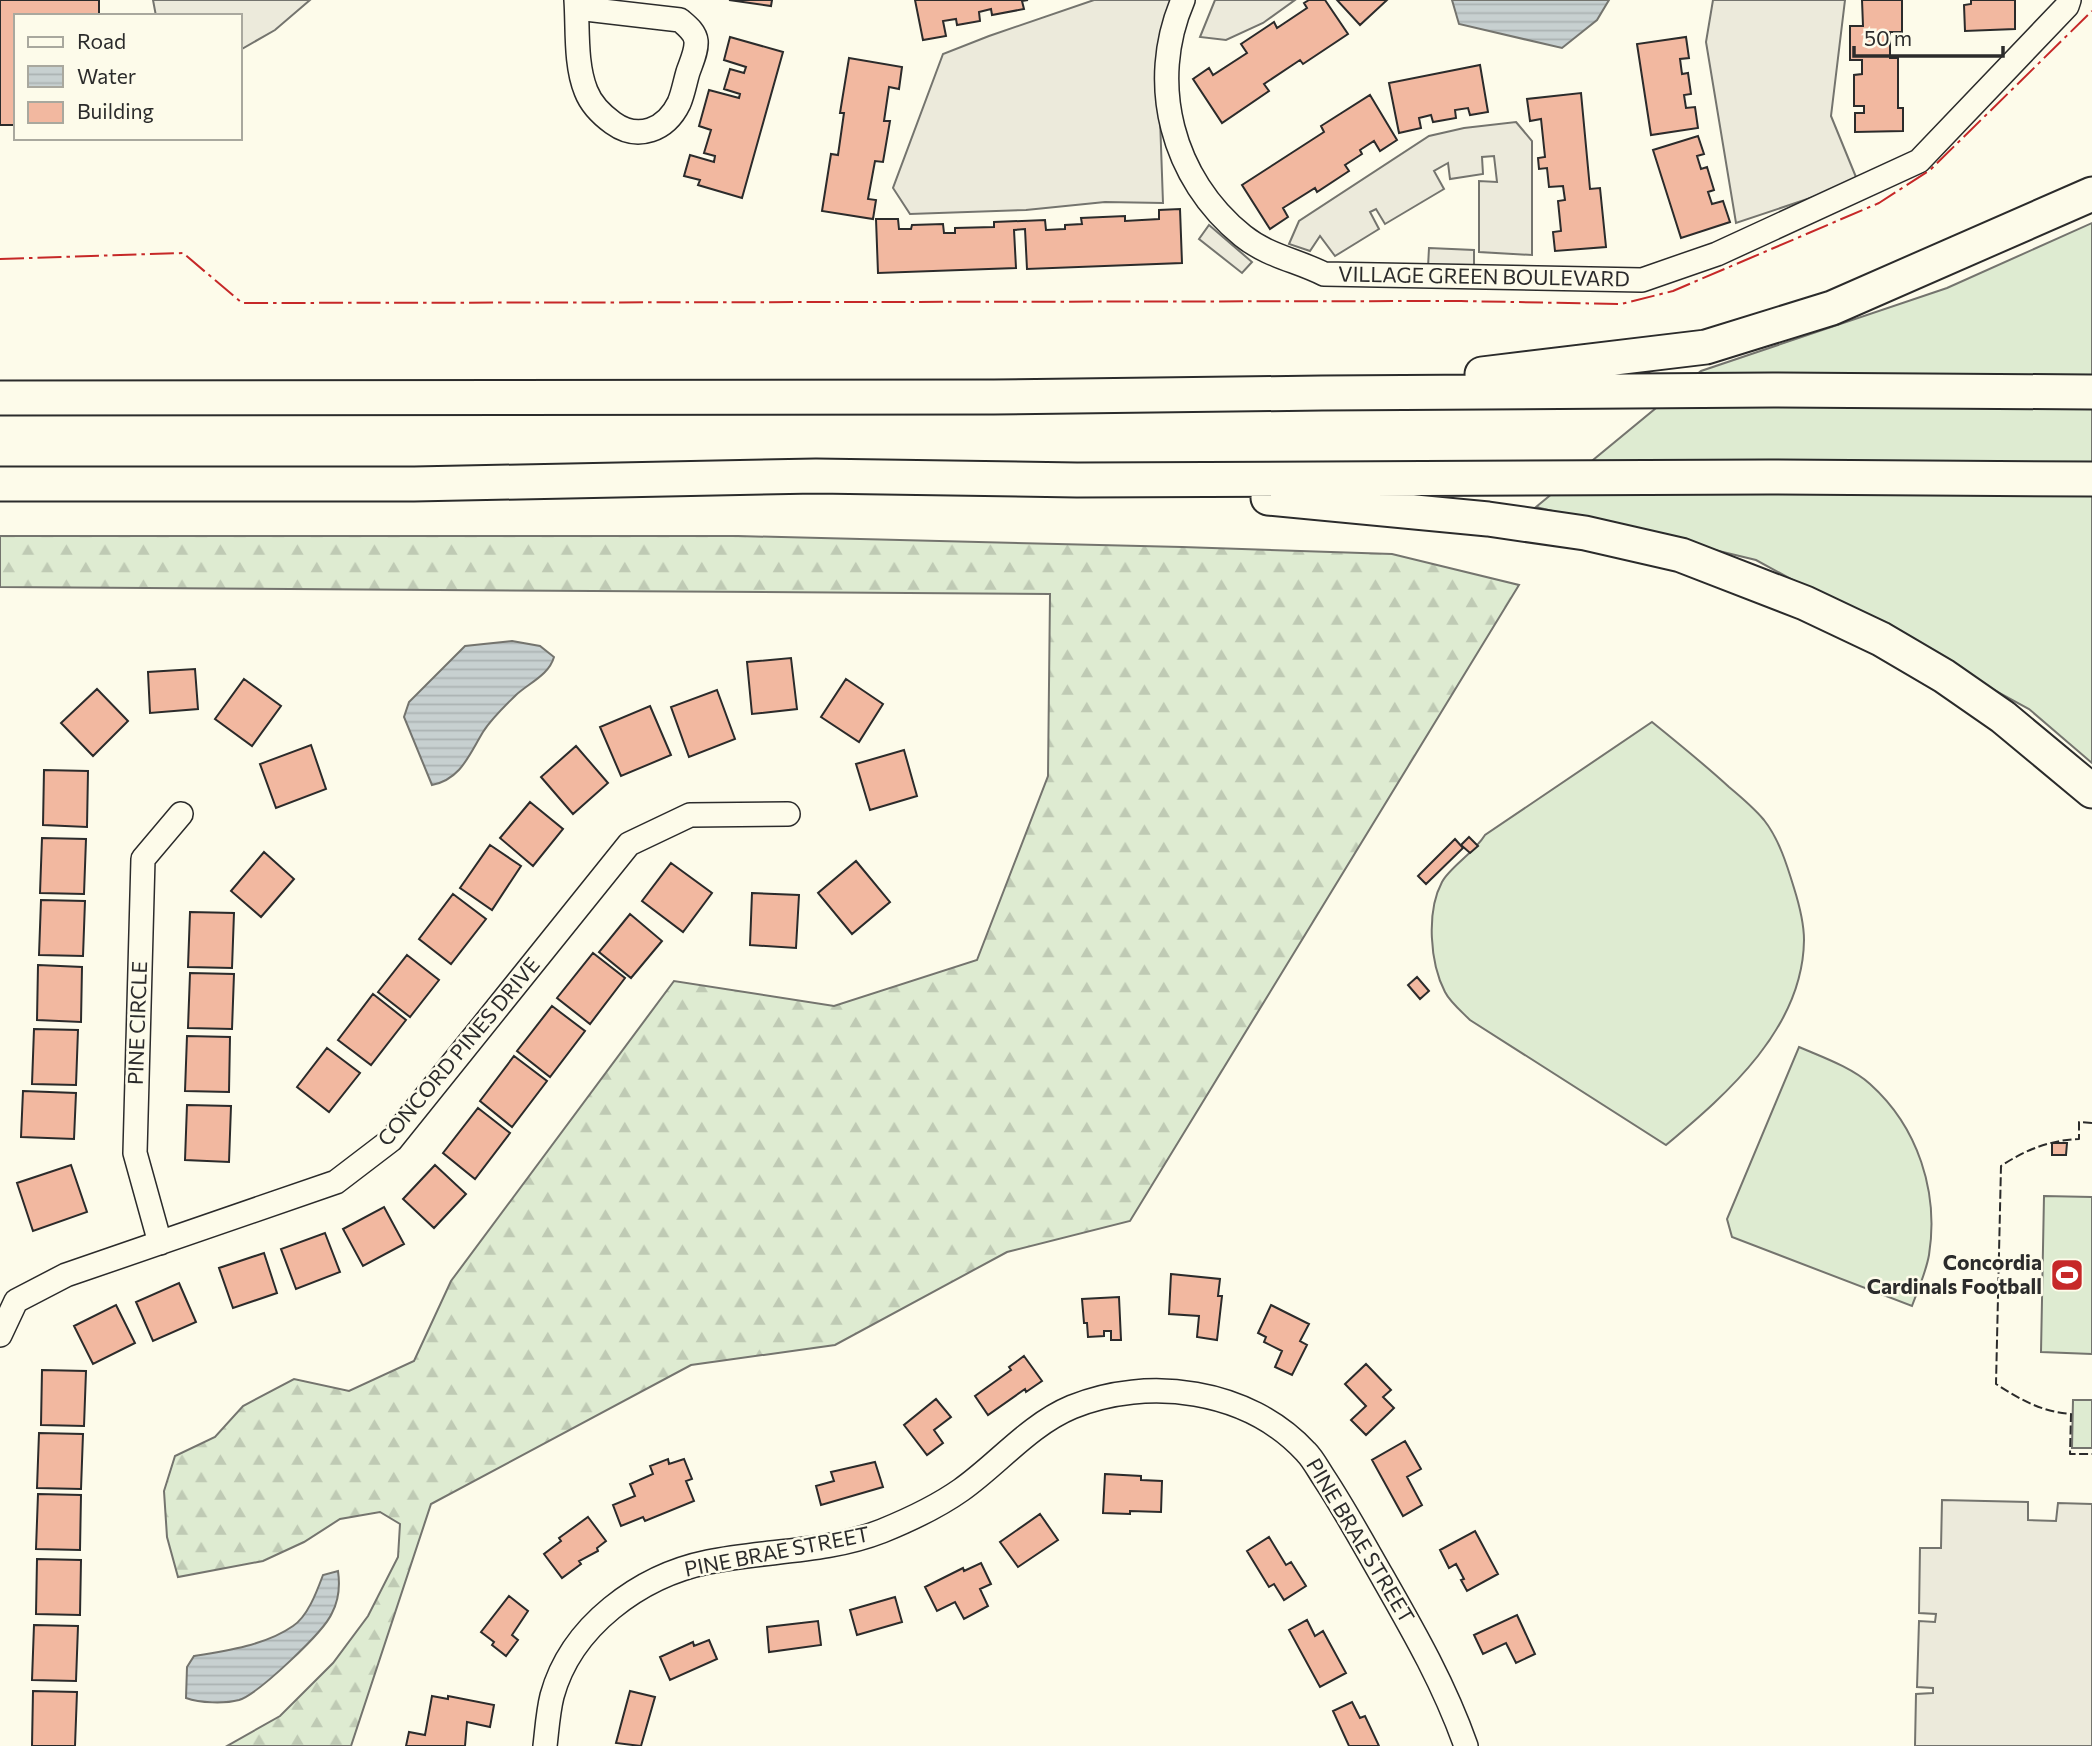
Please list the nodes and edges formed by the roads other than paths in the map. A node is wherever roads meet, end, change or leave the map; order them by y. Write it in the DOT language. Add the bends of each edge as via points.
graph roads {
  1 [pos="1183,0"];
  2 [pos="2069,0"];
  3 [pos="577,4"];
  4 [pos="2092,194"];
  5 [pos="2092,392"];
  6 [pos="1322,393"];
  7 [pos="0,398"];
  8 [pos="2092,479"];
  9 [pos="1077,480"];
  10 [pos="0,484"];
  11 [pos="2092,791"];
  12 [pos="181,814"];
  13 [pos="788,814"];
  14 [pos="160,1243"];
  15 [pos="0,1335"];
  16 [pos="545,1746"];
  17 [pos="1465,1746"];
  1 -- 2 [label="street, VILLAGE GREEN BOULEVARD" via="1171,27 1164,86 1178,149 1206,199 1243,236 1278,258 1324,274 1642,280 1717,254 1919,162"];
  3 -- 3 [label="street" via="586,91 601,115 622,130 641,134 655,129 679,102 696,41 691,29 680,20"];
  4 -- 6 [label="highway" via="1832,308 1706,347"];
  5 -- 6 [label="highway"];
  6 -- 7 [label="highway"];
  8 -- 9 [label="highway"];
  9 -- 10 [label="highway" via="817,476 414,484"];
  9 -- 11 [label="highway" via="1488,519 1585,533 1681,555 1805,603 1881,639 2003,717"];
  12 -- 14 [label="street, PINE CIRCLE" via="143,859 135,1153"];
  13 -- 14 [label="street, CONCORD PINES DRIVE" via="690,815 629,844 391,1140 336,1182"];
  14 -- 15 [label="street, CONCORD PINES DRIVE" via="66,1275 16,1301"];
  16 -- 17 [label="street, PINE BRAE STREET" via="552,1696 578,1643 601,1618 647,1583 709,1562 820,1548 880,1532 960,1491 1047,1420 1100,1398 1161,1390 1223,1401 1258,1415 1307,1453 1432,1663"];
}
